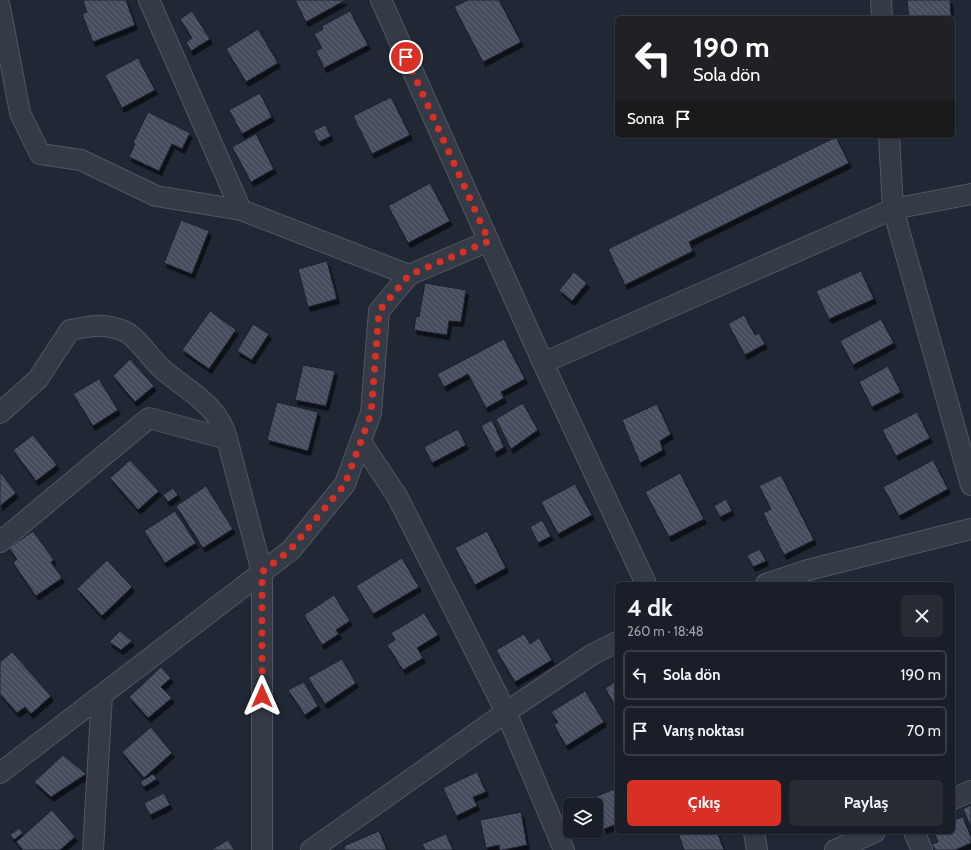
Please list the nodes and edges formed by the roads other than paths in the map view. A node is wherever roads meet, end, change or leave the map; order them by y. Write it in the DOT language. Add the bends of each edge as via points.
graph roads {
  1 [pos="149,0"];
  2 [pos="381,0"];
  3 [pos="881,0"];
  4 [pos="0,7"];
  5 [pos="882,16"];
  6 [pos="889,138"];
  7 [pos="971,194"];
  8 [pos="893,209"];
  9 [pos="241,210"];
  10 [pos="489,241"];
  11 [pos="409,275"];
  12 [pos="543,363"];
  13 [pos="0,413"];
  14 [pos="227,439"];
  15 [pos="361,442"];
  16 [pos="971,485"];
  17 [pos="971,529"];
  18 [pos="0,542"];
  19 [pos="262,572"];
  20 [pos="645,582"];
  21 [pos="772,582"];
  22 [pos="615,643"];
  23 [pos="102,695"];
  24 [pos="506,712"];
  25 [pos="0,773"];
  26 [pos="971,791"];
  27 [pos="955,798"];
  28 [pos="754,834"];
  29 [pos="871,834"];
  30 [pos="915,834"];
  31 [pos="93,850"];
  32 [pos="262,850"];
  33 [pos="311,850"];
  34 [pos="564,850"];
  35 [pos="757,850"];
  36 [pos="835,850"];
  37 [pos="922,850"];
  1 -- 9 [label="street"];
  2 -- 10 [label="street"];
  3 -- 5 [label="street"];
  4 -- 9 [label="street" via="20,113 40,154 81,160 156,196"];
  6 -- 8 [label="street"];
  7 -- 8 [label="street"];
  8 -- 12 [label="street"];
  8 -- 16 [label="street"];
  9 -- 11 [label="street"];
  10 -- 11 [label="street"];
  10 -- 12 [label="street"];
  11 -- 15 [label="street" via="379,311 371,414"];
  12 -- 20 [label="street"];
  13 -- 14 [label="street" via="38,379 70,330 100,324 127,332 161,367 207,404 224,428"];
  14 -- 18 [label="street" via="149,418"];
  14 -- 19 [label="street"];
  15 -- 19 [label="street" via="345,484 290,550"];
  15 -- 24 [label="street" via="397,496"];
  17 -- 21 [label="street" via="808,570"];
  19 -- 23 [label="street"];
  19 -- 32 [label="street"];
  22 -- 24 [label="street" via="593,654"];
  23 -- 25 [label="street"];
  23 -- 31 [label="street"];
  24 -- 33 [label="street"];
  24 -- 34 [label="street"];
  26 -- 27 [label="street"];
  28 -- 35 [label="street"];
  29 -- 36 [label="street"];
  30 -- 37 [label="street"];
}
